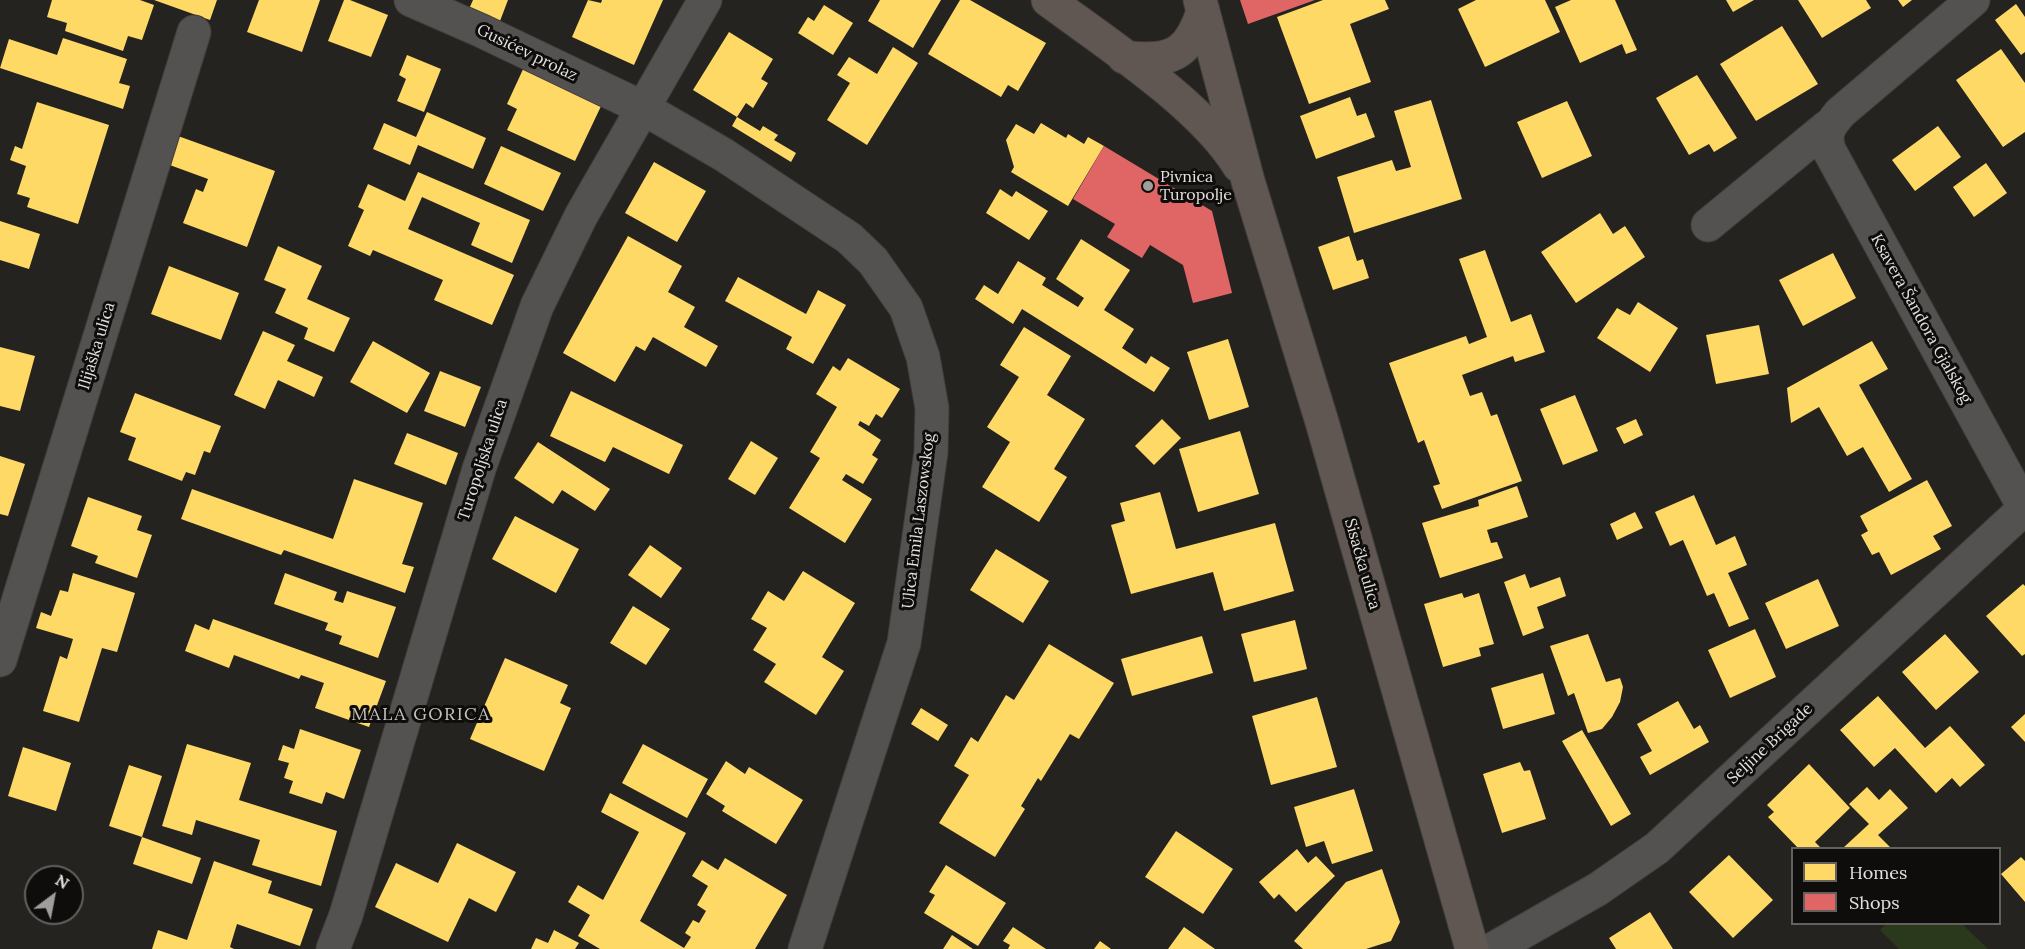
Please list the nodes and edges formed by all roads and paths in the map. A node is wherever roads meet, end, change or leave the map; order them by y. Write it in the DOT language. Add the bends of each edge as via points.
graph roads {
  1 [pos="411,0"];
  2 [pos="705,0"];
  3 [pos="1048,0"];
  4 [pos="1973,0"];
  5 [pos="1201,5"];
  6 [pos="194,32"];
  7 [pos="1124,57"];
  8 [pos="643,108"];
  9 [pos="1827,128"];
  10 [pos="1248,181"];
  11 [pos="1708,225"];
  12 [pos="2025,508"];
  13 [pos="0,660"];
  14 [pos="333,949"];
  15 [pos="805,949"];
  16 [pos="1472,949"];
  17 [pos="1493,949"];
  1 -- 8 [label="street, Gusićev prolaz"];
  2 -- 8 [label="street, Turopoljska ulica"];
  3 -- 7 [label="main road"];
  4 -- 9 [label="street"];
  5 -- 7 [label="main road" via="1192,39 1183,50 1172,56"];
  5 -- 10 [label="main road"];
  6 -- 13 [label="street, Ilijaška ulica"];
  7 -- 10 [label="main road" via="1205,124"];
  8 -- 14 [label="street, Turopoljska ulica" via="576,226 537,306 507,386"];
  8 -- 15 [label="street, Ulica Emila Laszowskog" via="724,155 857,245 906,308 929,382 931,452 903,643"];
  9 -- 11 [label="street"];
  9 -- 12 [label="street, Ksavera Šandora Gjalskog" via="1829,150"];
  10 -- 16 [label="main road, Sisačka ulica" via="1322,422"];
  12 -- 17 [label="street, Seljine Brigade" via="1657,848 1598,889"];
}
